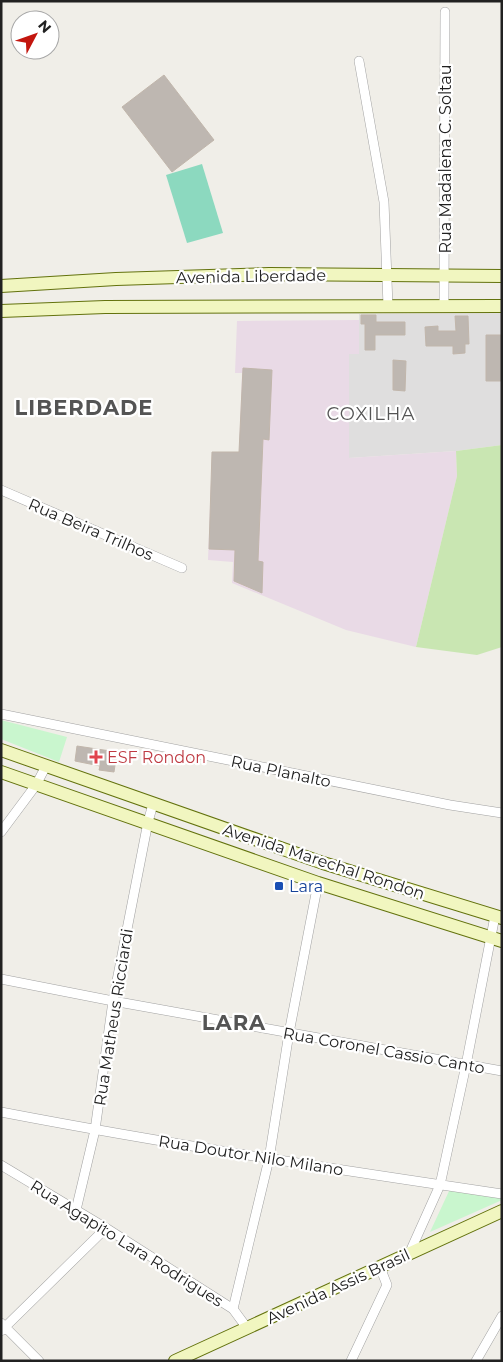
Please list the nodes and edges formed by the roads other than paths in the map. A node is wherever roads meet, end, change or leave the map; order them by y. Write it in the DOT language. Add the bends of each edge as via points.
graph roads {
  1 [pos="445,12"];
  2 [pos="359,61"];
  3 [pos="388,275"];
  4 [pos="444,275"];
  5 [pos="502,276"];
  6 [pos="1,286"];
  7 [pos="388,306"];
  8 [pos="444,306"];
  9 [pos="502,306"];
  10 [pos="1,311"];
  11 [pos="1,490"];
  12 [pos="182,568"];
  13 [pos="1,714"];
  14 [pos="1,750"];
  15 [pos="46,766"];
  16 [pos="1,772"];
  17 [pos="36,785"];
  18 [pos="154,804"];
  19 [pos="502,814"];
  20 [pos="148,822"];
  21 [pos="1,832"];
  22 [pos="318,883"];
  23 [pos="498,917"];
  24 [pos="496,940"];
  25 [pos="1,979"];
  26 [pos="113,1001"];
  27 [pos="289,1033"];
  28 [pos="466,1065"];
  29 [pos="502,1071"];
  30 [pos="1,1112"];
  31 [pos="95,1130"];
  32 [pos="269,1159"];
  33 [pos="1,1165"];
  34 [pos="440,1185"];
  35 [pos="502,1194"];
  36 [pos="76,1210"];
  37 [pos="502,1211"];
  38 [pos="106,1228"];
  39 [pos="409,1254"];
  40 [pos="380,1267"];
  41 [pos="233,1309"];
  42 [pos="502,1316"];
  43 [pos="3,1327"];
  44 [pos="247,1328"];
  45 [pos="39,1361"];
  46 [pos="175,1361"];
  47 [pos="351,1361"];
  48 [pos="476,1361"];
  1 -- 4 [label="street, Rua Madalena C. Soltau"];
  2 -- 3 [label="street" via="384,202"];
  3 -- 4 [label="main road, Avenida Liberdade"];
  3 -- 6 [label="main road, Avenida Liberdade" via="269,274"];
  3 -- 7 [label="street"];
  4 -- 5 [label="main road, Avenida Liberdade"];
  4 -- 8 [label="street, Rua Madalena C. Soltau"];
  7 -- 8 [label="main road, Avenida Liberdade"];
  7 -- 10 [label="main road, Avenida Liberdade" via="105,307"];
  8 -- 9 [label="main road, Avenida Liberdade"];
  11 -- 12 [label="street, Rua Beira Trilhos"];
  13 -- 19 [label="street, Rua Planalto"];
  14 -- 15 [label="main road, Avenida Marechal Rondon"];
  15 -- 17 [label="street"];
  15 -- 18 [label="main road, Avenida Marechal Rondon"];
  16 -- 17 [label="main road, Avenida Marechal Rondon"];
  17 -- 20 [label="main road, Avenida Marechal Rondon"];
  17 -- 21 [label="street"];
  18 -- 20 [label="street"];
  18 -- 23 [label="main road, Avenida Marechal Rondon" via="323,863"];
  20 -- 22 [label="main road, Avenida Marechal Rondon"];
  20 -- 26 [label="street, Rua Matheus Ricciardi"];
  22 -- 24 [label="main road, Avenida Marechal Rondon"];
  22 -- 27 [label="street"];
  23 -- 24 [label="street, Avenida Marechal Rondon"];
  24 -- 28 [label="street"];
  25 -- 26 [label="street, Rua Coronel Cassio Canto"];
  26 -- 27 [label="street, Rua Coronel Cassio Canto"];
  26 -- 31 [label="street, Rua Matheus Ricciardi"];
  27 -- 28 [label="street, Rua Coronel Cassio Canto"];
  27 -- 32 [label="street"];
  28 -- 29 [label="street, Rua Coronel Cassio Canto"];
  28 -- 34 [label="street"];
  30 -- 31 [label="street, Rua Doutor Nilo Milano"];
  31 -- 32 [label="street, Rua Doutor Nilo Milano"];
  31 -- 36 [label="street, Rua Matheus Ricciardi"];
  32 -- 34 [label="street, Rua Doutor Nilo Milano"];
  32 -- 41 [label="street"];
  33 -- 36 [label="street, Rua Agapito Lara Rodrigues"];
  34 -- 35 [label="street, Rua Doutor Nilo Milano"];
  34 -- 39 [label="street"];
  36 -- 38 [label="street, Rua Agapito Lara Rodrigues"];
  37 -- 39 [label="main road, Avenida Assis Brasil"];
  38 -- 41 [label="street, Rua Agapito Lara Rodrigues"];
  38 -- 43 [label="street"];
  39 -- 40 [label="main road, Avenida Assis Brasil"];
  40 -- 44 [label="main road, Avenida Assis Brasil"];
  40 -- 47 [label="street" via="387,1286"];
  41 -- 44 [label="street, Rua Agapito Lara Rodrigues"];
  42 -- 48 [label="street"];
  43 -- 45 [label="street"];
  44 -- 46 [label="main road, Avenida Assis Brasil"];
}
